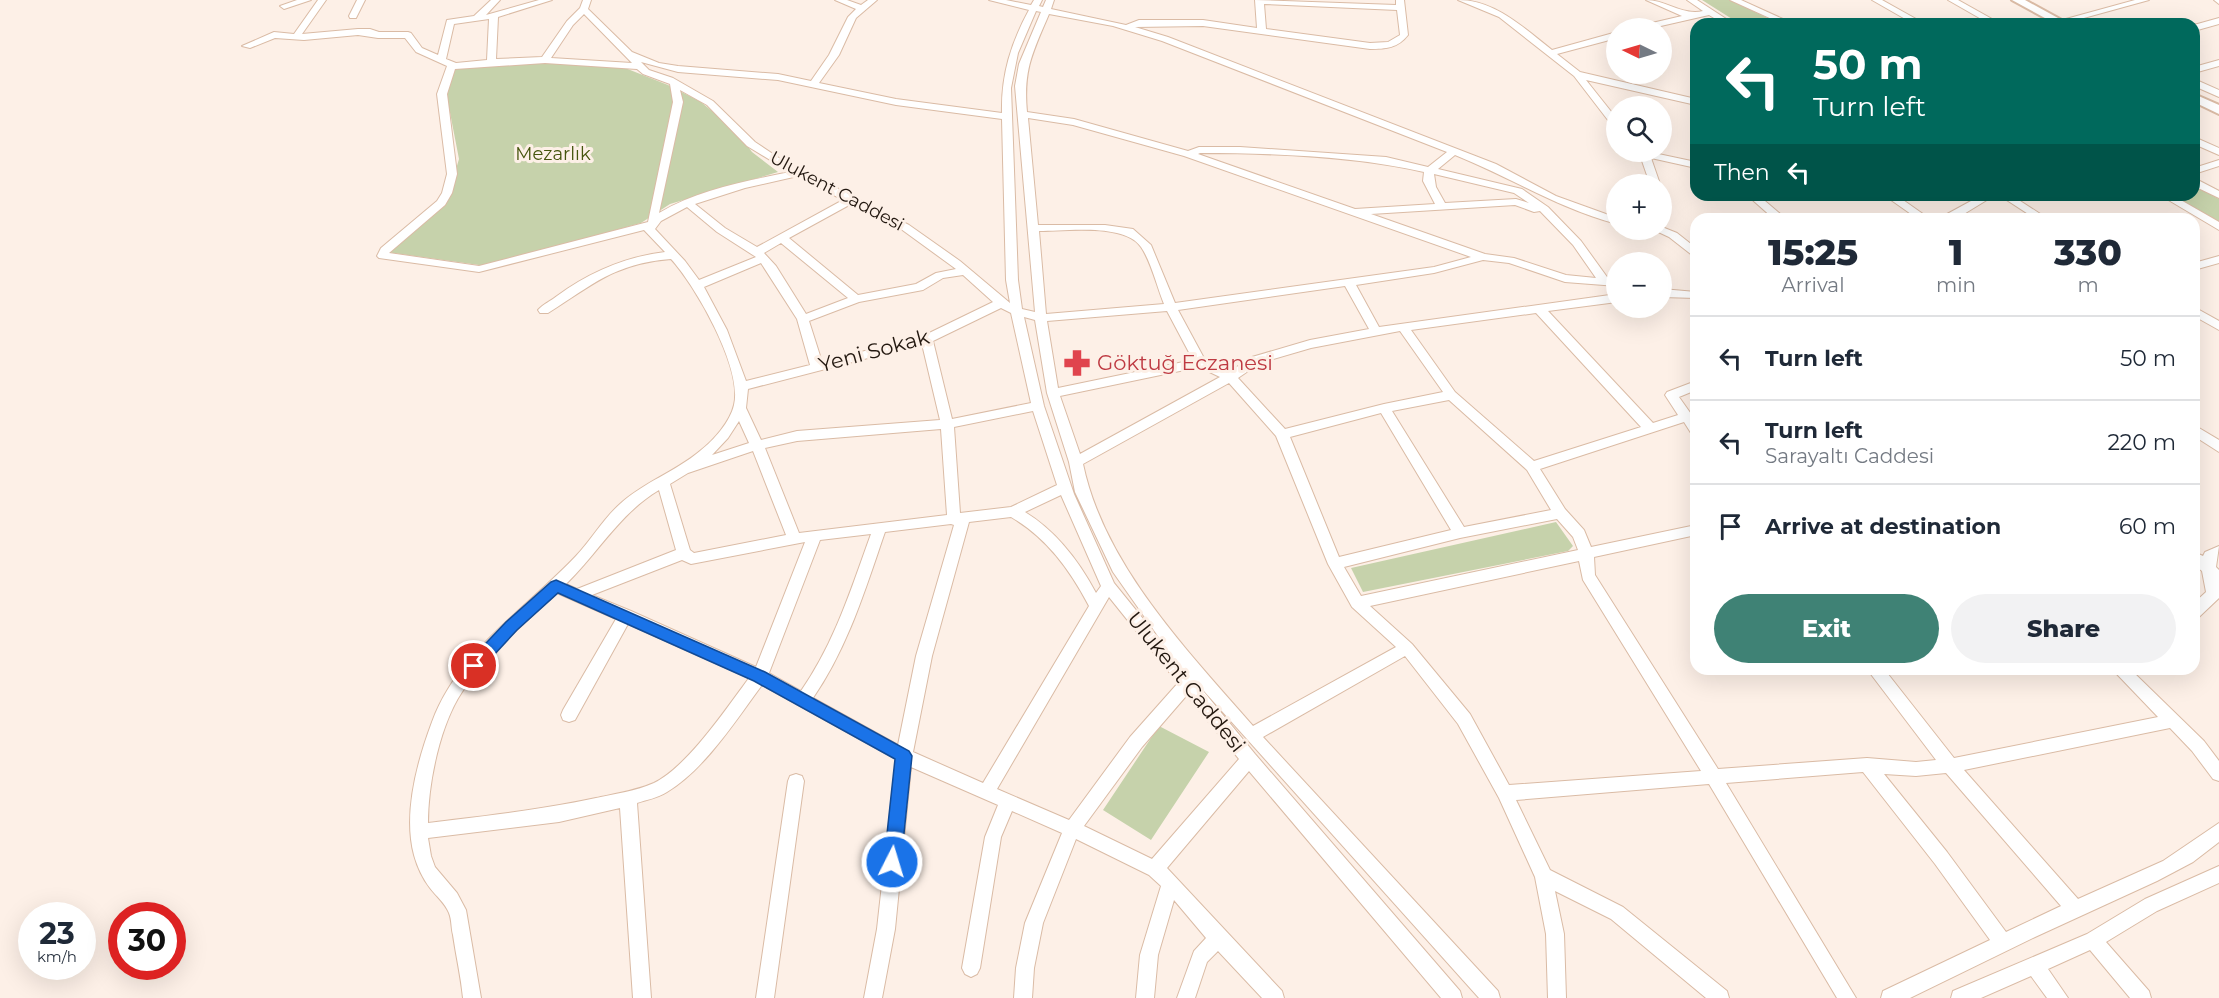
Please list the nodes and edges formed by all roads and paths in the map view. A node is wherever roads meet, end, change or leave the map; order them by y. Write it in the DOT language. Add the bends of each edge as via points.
graph roads {
  1 [pos="307,0"];
  2 [pos="322,0"];
  3 [pos="361,0"];
  4 [pos="496,0"];
  5 [pos="548,0"];
  6 [pos="839,0"];
  7 [pos="873,0"];
  8 [pos="993,0"];
  9 [pos="1462,0"];
  10 [pos="1650,0"];
  11 [pos="1691,0"];
  12 [pos="1734,0"];
  13 [pos="1876,0"];
  14 [pos="1888,0"];
  15 [pos="1952,0"];
  16 [pos="2003,0"];
  17 [pos="2017,0"];
  18 [pos="2145,0"];
  19 [pos="1260,1"];
  20 [pos="1036,3"];
  21 [pos="586,4"];
  22 [pos="1400,4"];
  23 [pos="1048,5"];
  24 [pos="284,6"];
  25 [pos="860,8"];
  26 [pos="1710,12"];
  27 [pos="353,16"];
  28 [pos="494,16"];
  29 [pos="1691,17"];
  30 [pos="476,18"];
  31 [pos="1720,18"];
  32 [pos="1776,18"];
  33 [pos="1910,18"];
  34 [pos="1922,18"];
  35 [pos="1986,18"];
  36 [pos="2041,18"];
  37 [pos="2044,18"];
  38 [pos="2071,18"];
  39 [pos="1672,21"];
  40 [pos="2219,21"];
  41 [pos="2200,26"];
  42 [pos="1126,28"];
  43 [pos="1262,30"];
  44 [pos="296,37"];
  45 [pos="1606,38"];
  46 [pos="246,46"];
  47 [pos="626,52"];
  48 [pos="1550,53"];
  49 [pos="545,60"];
  50 [pos="491,62"];
  51 [pos="446,63"];
  52 [pos="2219,63"];
  53 [pos="640,66"];
  54 [pos="2200,68"];
  55 [pos="1577,74"];
  56 [pos="674,82"];
  57 [pos="814,84"];
  58 [pos="2200,85"];
  59 [pos="2200,91"];
  60 [pos="2217,94"];
  61 [pos="1690,101"];
  62 [pos="2200,101"];
  63 [pos="2219,110"];
  64 [pos="1606,112"];
  65 [pos="1024,114"];
  66 [pos="1007,117"];
  67 [pos="2200,143"];
  68 [pos="1453,152"];
  69 [pos="2219,152"];
  70 [pos="1188,154"];
  71 [pos="1672,159"];
  72 [pos="2219,163"];
  73 [pos="1690,164"];
  74 [pos="1430,169"];
  75 [pos="2200,169"];
  76 [pos="800,173"];
  77 [pos="2200,184"];
  78 [pos="2219,195"];
  79 [pos="852,199"];
  80 [pos="1759,201"];
  81 [pos="1898,201"];
  82 [pos="1980,201"];
  83 [pos="2014,201"];
  84 [pos="2175,201"];
  85 [pos="688,203"];
  86 [pos="1442,207"];
  87 [pos="1544,210"];
  88 [pos="1352,212"];
  89 [pos="1774,213"];
  90 [pos="1916,213"];
  91 [pos="1958,213"];
  92 [pos="2033,213"];
  93 [pos="2195,213"];
  94 [pos="2200,216"];
  95 [pos="1606,218"];
  96 [pos="651,223"];
  97 [pos="2219,227"];
  98 [pos="1033,228"];
  99 [pos="1672,235"];
  100 [pos="782,238"];
  101 [pos="1690,248"];
  102 [pos="673,255"];
  103 [pos="760,255"];
  104 [pos="1483,256"];
  105 [pos="2219,259"];
  106 [pos="2200,265"];
  107 [pos="2200,265"];
  108 [pos="965,271"];
  109 [pos="2219,273"];
  110 [pos="1606,280"];
  111 [pos="1349,283"];
  112 [pos="1606,283"];
  113 [pos="696,286"];
  114 [pos="1672,292"];
  115 [pos="1690,294"];
  116 [pos="856,299"];
  117 [pos="1606,300"];
  118 [pos="1001,303"];
  119 [pos="1171,307"];
  120 [pos="1539,309"];
  121 [pos="544,310"];
  122 [pos="1017,311"];
  123 [pos="2200,315"];
  124 [pos="1041,318"];
  125 [pos="803,319"];
  126 [pos="2219,326"];
  127 [pos="1403,327"];
  128 [pos="1376,332"];
  129 [pos="927,339"];
  130 [pos="1200,363"];
  131 [pos="817,367"];
  132 [pos="1230,377"];
  133 [pos="742,386"];
  134 [pos="1690,388"];
  135 [pos="1053,393"];
  136 [pos="1451,395"];
  137 [pos="1038,406"];
  138 [pos="739,407"];
  139 [pos="1384,408"];
  140 [pos="1686,417"];
  141 [pos="1690,422"];
  142 [pos="947,424"];
  143 [pos="1650,428"];
  144 [pos="2200,433"];
  145 [pos="1282,434"];
  146 [pos="757,445"];
  147 [pos="2219,447"];
  148 [pos="1076,462"];
  149 [pos="1532,467"];
  150 [pos="679,471"];
  151 [pos="663,483"];
  152 [pos="1066,487"];
  153 [pos="1013,512"];
  154 [pos="1560,513"];
  155 [pos="958,520"];
  156 [pos="880,528"];
  157 [pos="1690,531"];
  158 [pos="1460,533"];
  159 [pos="815,535"];
  160 [pos="794,539"];
  161 [pos="2219,552"];
  162 [pos="684,553"];
  163 [pos="1587,555"];
  164 [pos="2200,562"];
  165 [pos="1335,564"];
  166 [pos="2214,574"];
  167 [pos="556,586"];
  168 [pos="1108,586"];
  169 [pos="577,595"];
  170 [pos="1357,603"];
  171 [pos="1096,606"];
  172 [pos="2200,607"];
  173 [pos="626,615"];
  174 [pos="1407,648"];
  175 [pos="1880,675"];
  176 [pos="2125,675"];
  177 [pos="760,676"];
  178 [pos="1188,683"];
  179 [pos="802,700"];
  180 [pos="569,715"];
  181 [pos="2173,721"];
  182 [pos="1251,735"];
  183 [pos="2198,746"];
  184 [pos="904,756"];
  185 [pos="1249,759"];
  186 [pos="2219,760"];
  187 [pos="1867,765"];
  188 [pos="1950,766"];
  189 [pos="2219,774"];
  190 [pos="1713,776"];
  191 [pos="796,780"];
  192 [pos="1505,792"];
  193 [pos="986,793"];
  194 [pos="628,799"];
  195 [pos="1007,802"];
  196 [pos="1072,829"];
  197 [pos="2219,831"];
  198 [pos="418,832"];
  199 [pos="1155,869"];
  200 [pos="2219,874"];
  201 [pos="1544,876"];
  202 [pos="1171,883"];
  203 [pos="2075,909"];
  204 [pos="1218,938"];
  205 [pos="2093,940"];
  206 [pos="2003,943"];
  207 [pos="2034,966"];
  208 [pos="971,968"];
  209 [pos="472,998"];
  210 [pos="642,998"];
  211 [pos="765,998"];
  212 [pos="873,998"];
  213 [pos="1023,998"];
  214 [pos="1145,998"];
  215 [pos="1186,998"];
  216 [pos="1275,998"];
  217 [pos="1453,998"];
  218 [pos="1491,998"];
  219 [pos="1557,998"];
  220 [pos="1720,998"];
  221 [pos="1847,998"];
  222 [pos="1890,998"];
  223 [pos="1960,998"];
  224 [pos="2059,998"];
  225 [pos="2142,998"];
  1 -- 24 [label="street"];
  2 -- 44 [label="street"];
  3 -- 27 [label="street"];
  4 -- 30 [label="street"];
  5 -- 28 [label="street"];
  6 -- 25 [label="street"];
  7 -- 25 [label="street"];
  8 -- 20 [label="street"];
  9 -- 48 [label="street" via="1502,15"];
  10 -- 29 [label="street"];
  11 -- 26 [label="street"];
  12 -- 32 [label="street"];
  13 -- 33 [label="street"];
  14 -- 34 [label="street"];
  15 -- 35 [label="street"];
  16 -- 36 [label="main road"];
  17 -- 37 [label="main road"];
  18 -- 38 [label="street"];
  19 -- 22 [label="street"];
  19 -- 43 [label="street"];
  20 -- 23 [label="street"];
  20 -- 66 [label="street" via="1010,58"];
  21 -- 47 [label="street, Ulukent Caddesi"];
  21 -- 49 [label="street"];
  22 -- 43 [label="street" via="1404,35 1391,45 1370,46"];
  23 -- 42 [label="street"];
  23 -- 65 [label="street" via="1024,64 1020,86"];
  25 -- 57 [label="street"];
  26 -- 29 [label="street"];
  26 -- 31 [label="street"];
  28 -- 30 [label="street"];
  28 -- 50 [label="street"];
  29 -- 39 [label="street"];
  30 -- 51 [label="street" via="450,22"];
  40 -- 41 [label="street"];
  42 -- 43 [label="street" via="1139,23 1203,23"];
  42 -- 68 [label="street" via="1165,39"];
  44 -- 46 [label="street" via="274,35"];
  44 -- 51 [label="street" via="358,32 408,35 420,50"];
  45 -- 48 [label="street"];
  47 -- 53 [label="street, Ulukent Caddesi"];
  47 -- 57 [label="street" via="678,69 778,77"];
  48 -- 55 [label="street"];
  49 -- 50 [label="street"];
  49 -- 53 [label="street"];
  50 -- 51 [label="street" via="462,66"];
  51 -- 96 [label="street" via="442,94 452,174 447,193 383,256 479,269"];
  52 -- 54 [label="street"];
  53 -- 56 [label="street, Ulukent Caddesi"];
  55 -- 61 [label="street"];
  55 -- 64 [label="street"];
  56 -- 76 [label="street, Ulukent Caddesi" via="710,102 752,144"];
  56 -- 96 [label="street" via="678,102"];
  57 -- 66 [label="street" via="896,102"];
  58 -- 60 [label="street"];
  59 -- 60 [label="main road"];
  62 -- 63 [label="main road"];
  65 -- 70 [label="street" via="1074,122"];
  65 -- 98 [label="street"];
  66 -- 122 [label="street" via="1012,280"];
  67 -- 69 [label="street"];
  68 -- 74 [label="street"];
  68 -- 95 [label="street" via="1491,166 1580,211"];
  70 -- 74 [label="street" via="1199,150 1263,152 1386,160"];
  70 -- 88 [label="street"];
  71 -- 73 [label="street"];
  72 -- 75 [label="street"];
  74 -- 86 [label="street" via="1427,180"];
  74 -- 87 [label="street" via="1518,191"];
  76 -- 79 [label="street, Ulukent Caddesi"];
  76 -- 85 [label="street" via="761,180"];
  77 -- 78 [label="street"];
  79 -- 100 [label="street"];
  79 -- 108 [label="street, Ulukent Caddesi" via="905,227"];
  80 -- 89 [label="street"];
  81 -- 90 [label="street"];
  82 -- 91 [label="street"];
  83 -- 92 [label="street"];
  84 -- 93 [label="street"];
  85 -- 96 [label="street"];
  85 -- 103 [label="street"];
  86 -- 87 [label="street" via="1516,202"];
  86 -- 88 [label="street"];
  87 -- 110 [label="street"];
  88 -- 104 [label="street"];
  94 -- 97 [label="street"];
  96 -- 102 [label="street" via="648,229"];
  98 -- 119 [label="street" via="1129,231 1146,245"];
  98 -- 124 [label="street"];
  99 -- 101 [label="street"];
  100 -- 103 [label="street"];
  100 -- 116 [label="street"];
  102 -- 113 [label="street"];
  102 -- 121 [label="street" via="614,267"];
  103 -- 113 [label="street"];
  103 -- 125 [label="street"];
  104 -- 111 [label="street" via="1434,270"];
  104 -- 112 [label="street" via="1573,279"];
  105 -- 106 [label="street"];
  107 -- 109 [label="street"];
  108 -- 116 [label="street" via="940,275 919,287"];
  108 -- 118 [label="street, Ulukent Caddesi"];
  111 -- 119 [label="street"];
  111 -- 128 [label="street"];
  113 -- 133 [label="street" via="729,345"];
  114 -- 115 [label="street"];
  116 -- 125 [label="street"];
  117 -- 120 [label="street"];
  118 -- 122 [label="street, Ulukent Caddesi"];
  118 -- 129 [label="street, Yeni Sokak"];
  119 -- 124 [label="street"];
  119 -- 130 [label="street"];
  120 -- 127 [label="street"];
  120 -- 143 [label="street"];
  122 -- 124 [label="street, Ulukent Caddesi"];
  122 -- 137 [label="street, Ulukent Caddesi"];
  123 -- 126 [label="street"];
  124 -- 135 [label="street"];
  125 -- 131 [label="street"];
  127 -- 128 [label="street"];
  127 -- 136 [label="street"];
  128 -- 132 [label="street" via="1310,344 1256,360"];
  129 -- 131 [label="street, Yeni Sokak"];
  129 -- 142 [label="street"];
  130 -- 132 [label="street"];
  130 -- 135 [label="street"];
  131 -- 133 [label="street, Yeni Sokak"];
  132 -- 145 [label="street"];
  132 -- 148 [label="street"];
  133 -- 138 [label="street"];
  134 -- 140 [label="street" via="1671,395"];
  135 -- 148 [label="street"];
  136 -- 139 [label="street"];
  136 -- 149 [label="street"];
  137 -- 142 [label="street"];
  137 -- 152 [label="street, Ulukent Caddesi"];
  138 -- 146 [label="street"];
  138 -- 150 [label="street" via="723,436"];
  139 -- 145 [label="street"];
  139 -- 158 [label="street"];
  140 -- 141 [label="street"];
  140 -- 143 [label="street"];
  142 -- 146 [label="street" via="797,436"];
  142 -- 155 [label="street"];
  143 -- 149 [label="street"];
  144 -- 147 [label="street"];
  145 -- 165 [label="street"];
  146 -- 150 [label="street"];
  146 -- 160 [label="street"];
  148 -- 182 [label="street" via="1082,492 1118,568 1177,650"];
  149 -- 154 [label="street"];
  150 -- 151 [label="street"];
  151 -- 162 [label="street"];
  151 -- 167 [label="street" via="629,502"];
  152 -- 153 [label="street"];
  152 -- 168 [label="street, Ulukent Caddesi"];
  153 -- 155 [label="street"];
  153 -- 171 [label="street" via="1033,522 1067,558 1082,576"];
  154 -- 158 [label="street"];
  154 -- 163 [label="street" via="1579,534"];
  155 -- 156 [label="street"];
  155 -- 184 [label="street"];
  156 -- 159 [label="street"];
  156 -- 179 [label="street" via="844,629 825,668"];
  157 -- 163 [label="street"];
  158 -- 165 [label="street"];
  159 -- 160 [label="street"];
  159 -- 177 [label="street"];
  160 -- 162 [label="street" via="691,559"];
  161 -- 166 [label="street" via="2210,556"];
  162 -- 169 [label="street"];
  163 -- 170 [label="street"];
  163 -- 190 [label="street" via="1588,576"];
  164 -- 166 [label="street"];
  165 -- 170 [label="street"];
  166 -- 172 [label="street" via="2214,594"];
  167 -- 169 [label="street"];
  167 -- 198 [label="street" via="512,626 455,689 434,742"];
  168 -- 171 [label="street"];
  168 -- 178 [label="street, Ulukent Caddesi"];
  169 -- 173 [label="street"];
  170 -- 174 [label="street"];
  171 -- 193 [label="street"];
  173 -- 177 [label="street"];
  173 -- 180 [label="street"];
  174 -- 182 [label="street"];
  174 -- 192 [label="street" via="1464,720"];
  175 -- 188 [label="street"];
  176 -- 181 [label="street"];
  177 -- 179 [label="street"];
  177 -- 194 [label="street" via="683,771 660,788"];
  178 -- 185 [label="street, Ulukent Caddesi"];
  178 -- 196 [label="street" via="1136,742"];
  179 -- 184 [label="street"];
  181 -- 183 [label="street"];
  181 -- 188 [label="street"];
  182 -- 218 [label="street"];
  183 -- 186 [label="street"];
  183 -- 189 [label="street"];
  184 -- 193 [label="street"];
  184 -- 212 [label="street" via="886,928"];
  185 -- 199 [label="street"];
  185 -- 217 [label="street, Ulukent Caddesi"];
  187 -- 188 [label="street" via="1916,769"];
  187 -- 190 [label="street"];
  187 -- 206 [label="street"];
  188 -- 203 [label="street"];
  190 -- 192 [label="street"];
  190 -- 221 [label="street"];
  191 -- 211 [label="street"];
  192 -- 201 [label="street"];
  193 -- 195 [label="street"];
  194 -- 198 [label="street" via="559,814"];
  194 -- 210 [label="street"];
  195 -- 196 [label="street"];
  195 -- 208 [label="street" via="993,837"];
  196 -- 199 [label="street"];
  196 -- 213 [label="street" via="1034,923"];
  197 -- 203 [label="street" via="2169,868"];
  198 -- 209 [label="street" via="429,872 458,912"];
  199 -- 202 [label="street"];
  200 -- 205 [label="street" via="2151,905"];
  201 -- 219 [label="street" via="1556,934"];
  201 -- 220 [label="street" via="1617,913"];
  202 -- 204 [label="street"];
  202 -- 214 [label="street" via="1149,955"];
  203 -- 206 [label="street"];
  204 -- 215 [label="street" via="1200,957"];
  204 -- 216 [label="street"];
  205 -- 207 [label="street"];
  205 -- 225 [label="street"];
  206 -- 222 [label="street"];
  207 -- 223 [label="street"];
  207 -- 224 [label="street"];
}
